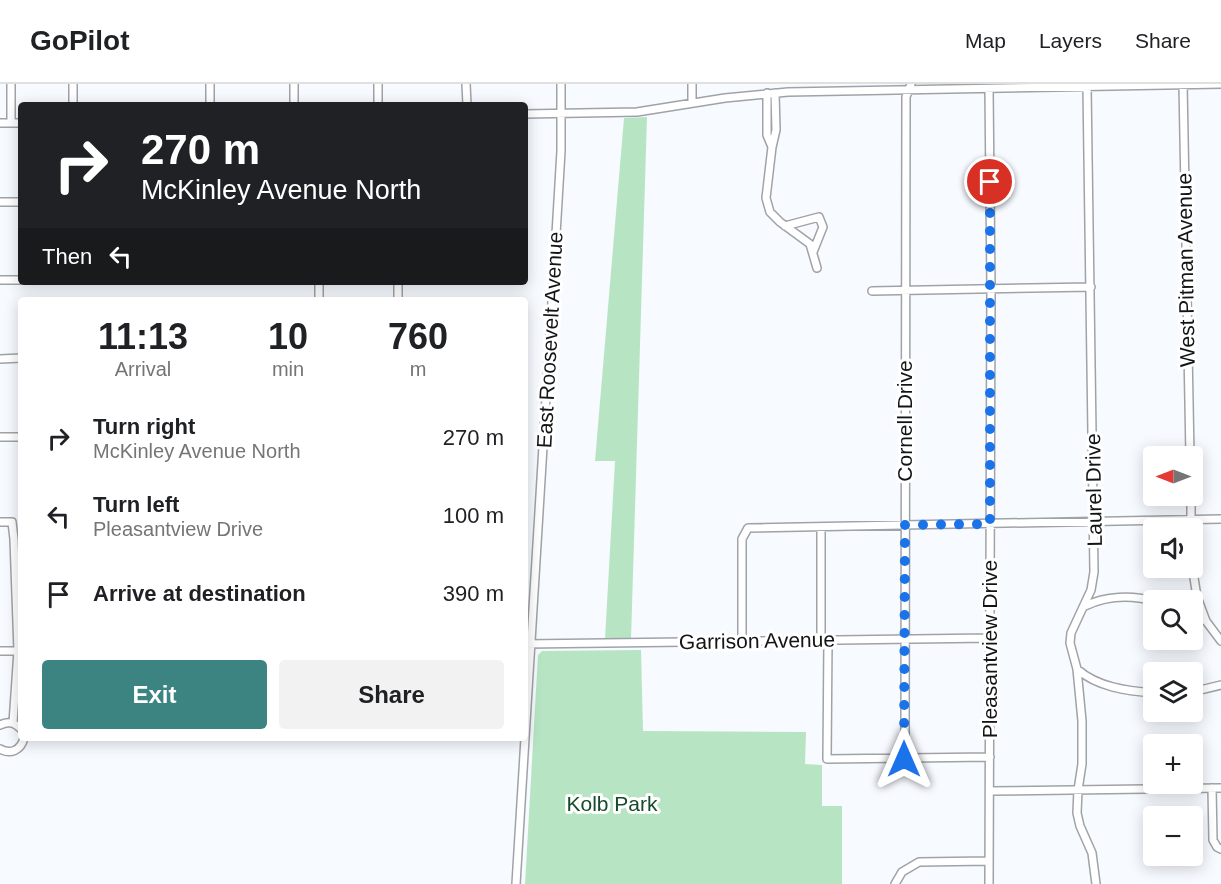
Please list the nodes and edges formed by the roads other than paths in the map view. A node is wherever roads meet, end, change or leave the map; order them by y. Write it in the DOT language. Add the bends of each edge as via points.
graph roads {
  1 [pos="11,84"];
  2 [pos="73,84"];
  3 [pos="210,84"];
  4 [pos="294,84"];
  5 [pos="378,84"];
  6 [pos="466,84"];
  7 [pos="561,84"];
  8 [pos="692,84"];
  9 [pos="1221,84"];
  10 [pos="1183,85"];
  11 [pos="1033,86"];
  12 [pos="909,87"];
  13 [pos="1087,87"];
  14 [pos="805,88"];
  15 [pos="989,89"];
  16 [pos="767,93"];
  17 [pos="775,93"];
  18 [pos="73,102"];
  19 [pos="210,102"];
  20 [pos="294,102"];
  21 [pos="378,102"];
  22 [pos="466,102"];
  23 [pos="692,104"];
  24 [pos="528,114"];
  25 [pos="561,114"];
  26 [pos="0,123"];
  27 [pos="11,123"];
  28 [pos="18,123"];
  29 [pos="772,147"];
  30 [pos="0,202"];
  31 [pos="18,202"];
  32 [pos="785,226"];
  33 [pos="813,252"];
  34 [pos="818,268"];
  35 [pos="0,280"];
  36 [pos="18,280"];
  37 [pos="1091,287"];
  38 [pos="991,289"];
  39 [pos="906,290"];
  40 [pos="873,291"];
  41 [pos="18,358"];
  42 [pos="0,359"];
  43 [pos="0,437"];
  44 [pos="18,437"];
  45 [pos="1190,446"];
  46 [pos="1221,519"];
  47 [pos="0,522"];
  48 [pos="1095,522"];
  49 [pos="1203,522"];
  50 [pos="1143,523"];
  51 [pos="990,524"];
  52 [pos="905,525"];
  53 [pos="821,527"];
  54 [pos="1194,578"];
  55 [pos="1143,600"];
  56 [pos="1085,606"];
  57 [pos="18,619"];
  58 [pos="1203,620"];
  59 [pos="1206,621"];
  60 [pos="990,638"];
  61 [pos="825,640"];
  62 [pos="904,640"];
  63 [pos="742,641"];
  64 [pos="1221,641"];
  65 [pos="529,644"];
  66 [pos="0,651"];
  67 [pos="18,651"];
  68 [pos="528,662"];
  69 [pos="1077,669"];
  70 [pos="18,672"];
  71 [pos="1221,685"];
  72 [pos="1203,689"];
  73 [pos="1143,692"];
  74 [pos="13,723"];
  75 [pos="0,725"];
  76 [pos="18,727"];
  77 [pos="23,741"];
  78 [pos="524,741"];
  79 [pos="0,749"];
  80 [pos="990,757"];
  81 [pos="904,759"];
  82 [pos="1212,788"];
  83 [pos="1221,788"];
  84 [pos="1078,790"];
  85 [pos="990,791"];
  86 [pos="1221,849"];
  87 [pos="989,861"];
  88 [pos="516,884"];
  89 [pos="895,884"];
  90 [pos="989,884"];
  91 [pos="1096,884"];
  1 -- 27 [label="street"];
  2 -- 18 [label="street"];
  3 -- 19 [label="street"];
  4 -- 20 [label="street"];
  5 -- 21 [label="street"];
  6 -- 22 [label="street"];
  7 -- 25 [label="street, East Roosevelt Avenue"];
  8 -- 23 [label="street"];
  9 -- 10 [label="street"];
  10 -- 13 [label="street"];
  10 -- 45 [label="street, West Pitman Avenue"];
  11 -- 13 [label="street"];
  11 -- 15 [label="street"];
  12 -- 14 [label="street"];
  12 -- 15 [label="street"];
  12 -- 39 [label="street, Cornell Drive"];
  13 -- 37 [label="street, Laurel Drive"];
  14 -- 17 [label="street"];
  15 -- 38 [label="street, Pleasantview Drive"];
  16 -- 17 [label="street"];
  16 -- 23 [label="street"];
  16 -- 29 [label="street" via="767,135"];
  17 -- 29 [label="street" via="776,130"];
  23 -- 25 [label="street" via="626,113"];
  24 -- 25 [label="street"];
  25 -- 65 [label="street, East Roosevelt Avenue"];
  26 -- 27 [label="street"];
  27 -- 28 [label="street"];
  29 -- 32 [label="street" via="766,198 770,212"];
  30 -- 31 [label="street"];
  32 -- 33 [label="street" via="810,244"];
  32 -- 33 [label="street" via="819,217 823,227"];
  33 -- 34 [label="street"];
  35 -- 36 [label="street"];
  37 -- 38 [label="street"];
  37 -- 48 [label="street, Laurel Drive"];
  38 -- 39 [label="street"];
  38 -- 51 [label="street, Pleasantview Drive"];
  39 -- 40 [label="street"];
  39 -- 52 [label="street, Cornell Drive"];
  41 -- 42 [label="street"];
  43 -- 44 [label="street"];
  46 -- 49 [label="street"];
  47 -- 57 [label="street" via="12,522"];
  48 -- 50 [label="street"];
  48 -- 51 [label="street"];
  48 -- 56 [label="street, Laurel Drive" via="1094,572"];
  51 -- 52 [label="street"];
  51 -- 60 [label="street, Pleasantview Drive"];
  52 -- 53 [label="street"];
  52 -- 62 [label="street, Cornell Drive"];
  53 -- 61 [label="street"];
  53 -- 63 [label="street" via="753,527 743,535"];
  54 -- 59 [label="street"];
  55 -- 56 [label="street" via="1113,598"];
  56 -- 69 [label="street, Laurel Drive" via="1071,633"];
  58 -- 59 [label="street"];
  59 -- 64 [label="street"];
  60 -- 62 [label="street, Garrison Avenue"];
  60 -- 80 [label="street, Pleasantview Drive"];
  61 -- 62 [label="street, Garrison Avenue"];
  61 -- 63 [label="street, Garrison Avenue"];
  61 -- 81 [label="street" via="827,759"];
  62 -- 81 [label="street, Cornell Drive"];
  63 -- 65 [label="street, Garrison Avenue"];
  65 -- 68 [label="street, East Roosevelt Avenue"];
  66 -- 67 [label="street"];
  69 -- 73 [label="street" via="1096,681"];
  69 -- 84 [label="street, Laurel Drive" via="1082,721"];
  70 -- 74 [label="street"];
  71 -- 72 [label="street"];
  74 -- 75 [label="street"];
  74 -- 76 [label="street"];
  77 -- 79 [label="street" via="9,753"];
  78 -- 88 [label="street, East Roosevelt Avenue"];
  80 -- 81 [label="street"];
  80 -- 85 [label="street, Pleasantview Drive"];
  82 -- 83 [label="street"];
  82 -- 84 [label="street"];
  82 -- 86 [label="street" via="1213,840"];
  84 -- 85 [label="street"];
  84 -- 91 [label="street, Laurel Drive" via="1078,820 1092,853"];
  85 -- 87 [label="street, Pleasantview Drive"];
  87 -- 89 [label="street" via="919,862 902,872"];
  87 -- 90 [label="street, Pleasantview Drive"];
}
